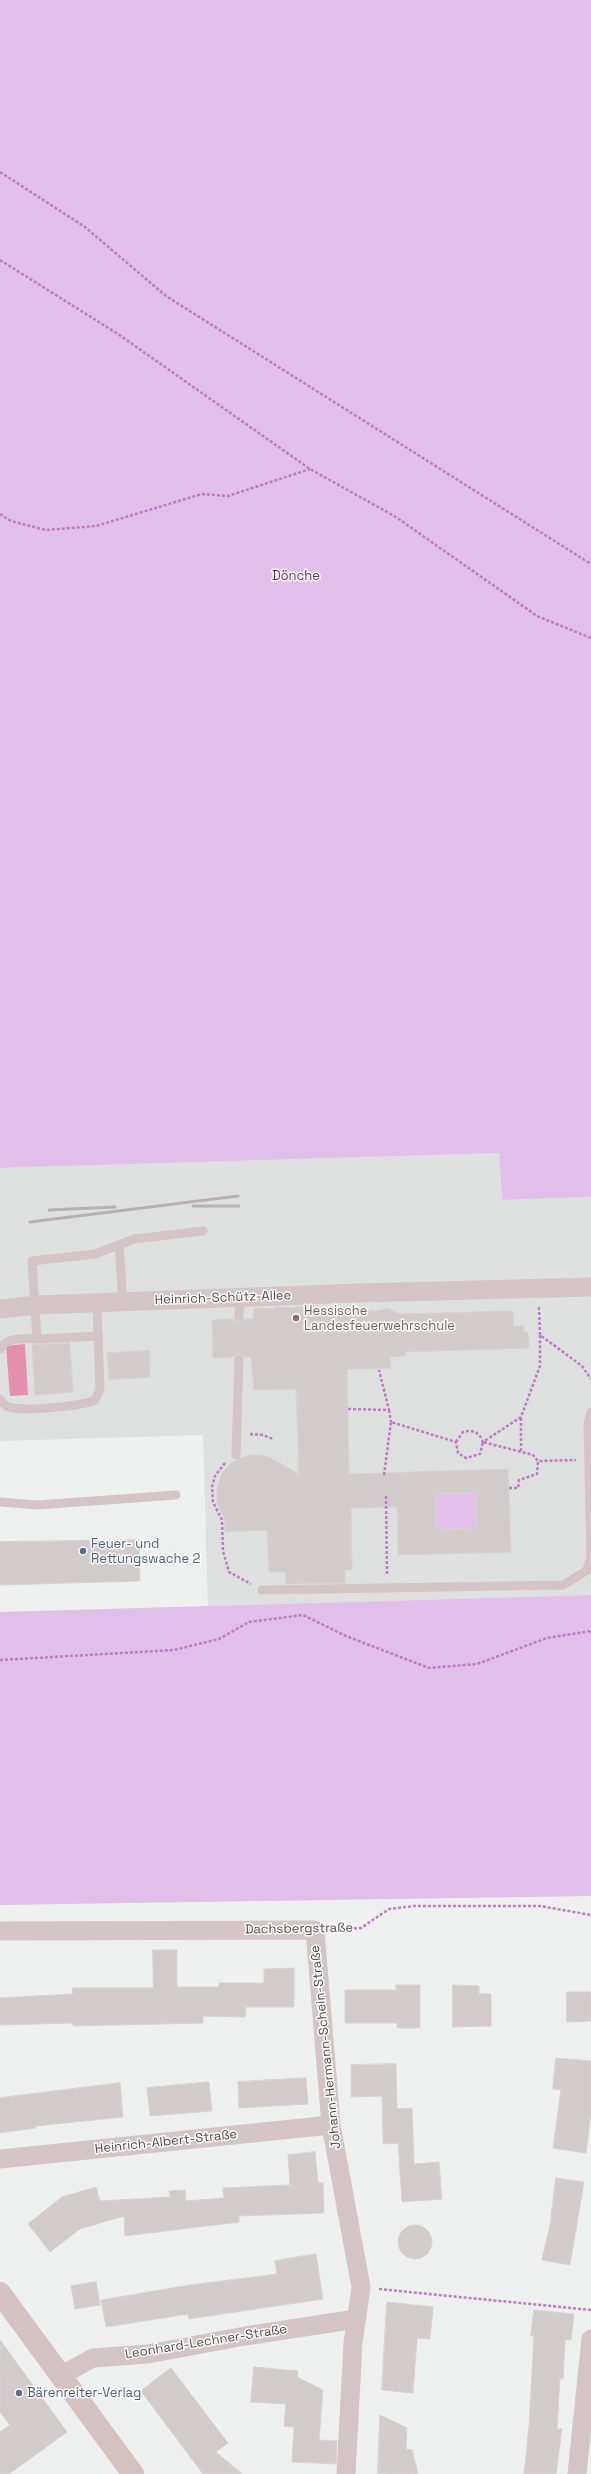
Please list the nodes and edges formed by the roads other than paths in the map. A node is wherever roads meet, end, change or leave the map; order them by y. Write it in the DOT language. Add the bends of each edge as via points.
graph roads {
  1 [pos="202,1231"];
  2 [pos="119,1245"];
  3 [pos="591,1287"];
  4 [pos="240,1298"];
  5 [pos="123,1302"];
  6 [pos="97,1303"];
  7 [pos="36,1305"];
  8 [pos="0,1309"];
  9 [pos="239,1317"];
  10 [pos="100,1336"];
  11 [pos="37,1339"];
  12 [pos="0,1349"];
  13 [pos="238,1359"];
  14 [pos="0,1399"];
  15 [pos="591,1412"];
  16 [pos="236,1455"];
  17 [pos="176,1495"];
  18 [pos="0,1502"];
  19 [pos="591,1559"];
  20 [pos="591,1562"];
  21 [pos="262,1590"];
  22 [pos="315,1930"];
  23 [pos="0,1931"];
  24 [pos="331,2125"];
  25 [pos="0,2159"];
  26 [pos="0,2293"];
  27 [pos="356,2319"];
  28 [pos="591,2339"];
  29 [pos="60,2376"];
  30 [pos="133,2474"];
  31 [pos="346,2474"];
  32 [pos="577,2474"];
  1 -- 2 [label="lane" via="134,1239"];
  2 -- 5 [label="lane"];
  2 -- 7 [label="lane" via="95,1254 32,1261"];
  3 -- 4 [label="street, Heinrich-Schütz-Allee"];
  4 -- 5 [label="street, Heinrich-Schütz-Allee"];
  4 -- 9 [label="lane"];
  5 -- 6 [label="street, Heinrich-Schütz-Allee"];
  6 -- 7 [label="street, Heinrich-Schütz-Allee"];
  6 -- 10 [label="lane"];
  7 -- 8 [label="street, Heinrich-Schütz-Allee"];
  7 -- 11 [label="lane"];
  10 -- 11 [label="lane"];
  10 -- 14 [label="lane" via="100,1389 95,1400 84,1405 20,1409 8,1407"];
  11 -- 12 [label="lane" via="13,1339 4,1343"];
  13 -- 16 [label="lane"];
  15 -- 19 [label="lane" via="588,1424"];
  17 -- 18 [label="lane" via="38,1505"];
  19 -- 20 [label="lane"];
  19 -- 21 [label="lane" via="586,1571 563,1585"];
  22 -- 23 [label="street, Dachsbergstraße"];
  22 -- 24 [label="street, Johann-Hermann-Schein-Straße"];
  24 -- 25 [label="street, Heinrich-Albert-Straße"];
  24 -- 27 [label="street, Johann-Hermann-Schein-Straße" via="361,2288"];
  26 -- 29 [label="main road"];
  27 -- 29 [label="street, Leonhard-Lechner-Straße" via="148,2354 93,2358"];
  27 -- 31 [label="street, Johann-Hermann-Schein-Straße"];
  28 -- 32 [label="street"];
  29 -- 30 [label="main road"];
}
